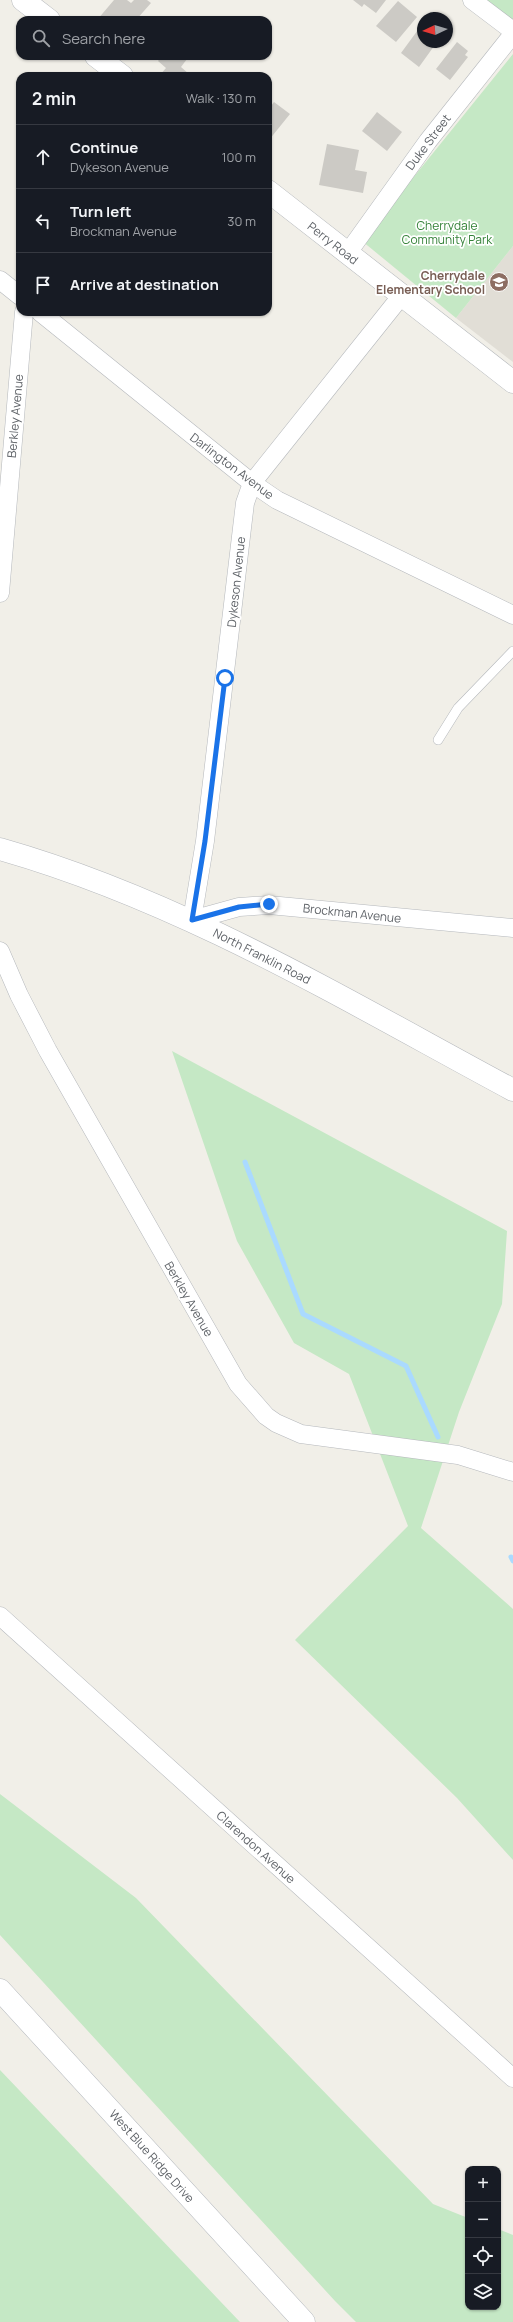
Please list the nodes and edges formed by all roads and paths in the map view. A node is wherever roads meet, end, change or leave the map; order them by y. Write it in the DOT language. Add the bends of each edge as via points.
graph roads {
  1 [pos="23,0"];
  2 [pos="472,0"];
  3 [pos="44,16"];
  4 [pos="513,31"];
  5 [pos="513,34"];
  6 [pos="101,60"];
  7 [pos="117,72"];
  8 [pos="272,194"];
  9 [pos="347,254"];
  10 [pos="0,280"];
  11 [pos="16,293"];
  12 [pos="402,295"];
  13 [pos="24,316"];
  14 [pos="45,316"];
  15 [pos="513,382"];
  16 [pos="252,483"];
  17 [pos="4,490"];
  18 [pos="0,593"];
  19 [pos="513,614"];
  20 [pos="513,651"];
  21 [pos="438,740"];
  22 [pos="0,849"];
  23 [pos="192,920"];
  24 [pos="513,928"];
  25 [pos="0,950"];
  26 [pos="513,1090"];
  27 [pos="513,1472"];
  28 [pos="0,1616"];
  29 [pos="0,1990"];
  30 [pos="513,2078"];
  31 [pos="304,2322"];
  1 -- 3 [label="street"];
  2 -- 4 [label="street"];
  5 -- 9 [label="street, Duke Street" via="428,141"];
  6 -- 7 [label="street"];
  8 -- 9 [label="street, Perry Road"];
  9 -- 12 [label="street, Perry Road"];
  10 -- 11 [label="street"];
  12 -- 15 [label="street, Perry Road"];
  12 -- 16 [label="street, Dykeson Avenue"];
  13 -- 17 [label="street, Berkley Avenue"];
  14 -- 16 [label="street, Darlington Avenue"];
  16 -- 19 [label="street, Darlington Avenue" via="277,500"];
  16 -- 23 [label="street, Dykeson Avenue" via="242,528 205,841"];
  17 -- 18 [label="street, Berkley Avenue"];
  20 -- 21 [label="lane" via="458,708"];
  22 -- 23 [label="street, North Franklin Road" via="124,891"];
  23 -- 24 [label="street, Brockman Avenue" via="239,907 269,904"];
  23 -- 26 [label="street, North Franklin Road"];
  25 -- 27 [label="street, Berkley Avenue" via="19,995 52,1058 238,1384 253,1403 276,1423 301,1434 451,1454"];
  28 -- 30 [label="street, Clarendon Avenue"];
  29 -- 31 [label="street, West Blue Ridge Drive"];
}
